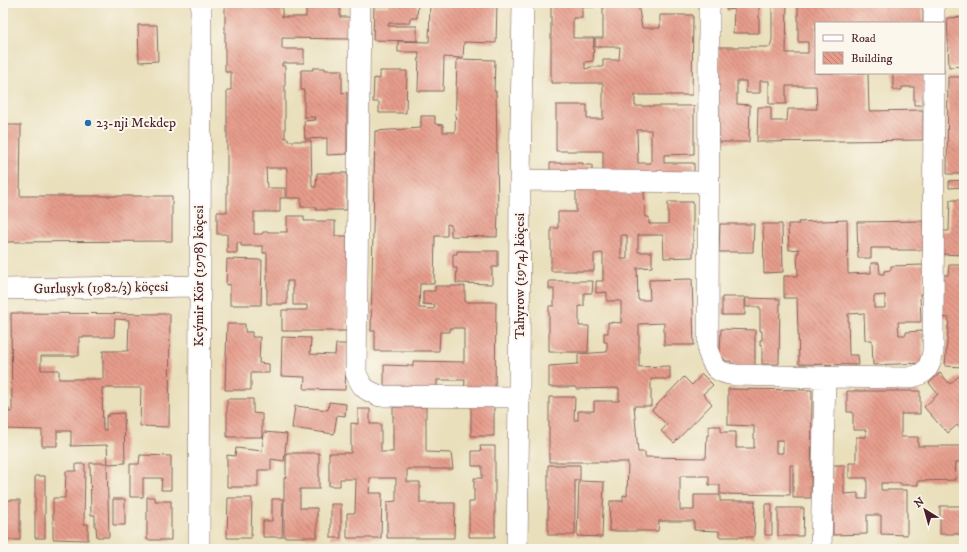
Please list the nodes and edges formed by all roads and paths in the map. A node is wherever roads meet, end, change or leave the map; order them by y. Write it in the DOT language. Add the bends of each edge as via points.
graph roads {
  1 [pos="201,3"];
  2 [pos="360,3"];
  3 [pos="523,3"];
  4 [pos="711,3"];
  5 [pos="932,3"];
  6 [pos="934,22"];
  7 [pos="934,74"];
  8 [pos="520,180"];
  9 [pos="708,182"];
  10 [pos="199,286"];
  11 [pos="3,289"];
  12 [pos="825,377"];
  13 [pos="519,397"];
  14 [pos="199,549"];
  15 [pos="517,549"];
  16 [pos="821,549"];
  1 -- 10 [label="street, Keýmir Kör (1978) köçesi"];
  2 -- 13 [label="street" via="356,365 360,383 368,391 380,396"];
  3 -- 8 [label="street, Tahyrow (1974) köçesi"];
  4 -- 9 [label="street"];
  5 -- 6 [label="street"];
  7 -- 12 [label="street" via="933,352 930,363 925,372 908,378"];
  8 -- 9 [label="street"];
  8 -- 13 [label="street, Tahyrow (1974) köçesi"];
  9 -- 12 [label="street" via="708,351 711,362 717,370 725,374"];
  10 -- 11 [label="street, Gurluşyk (1982/3) köçesi"];
  10 -- 14 [label="street, Keýmir Kör (1978) köçesi"];
  12 -- 16 [label="street"];
  13 -- 15 [label="street, Tahyrow (1974) köçesi"];
}
